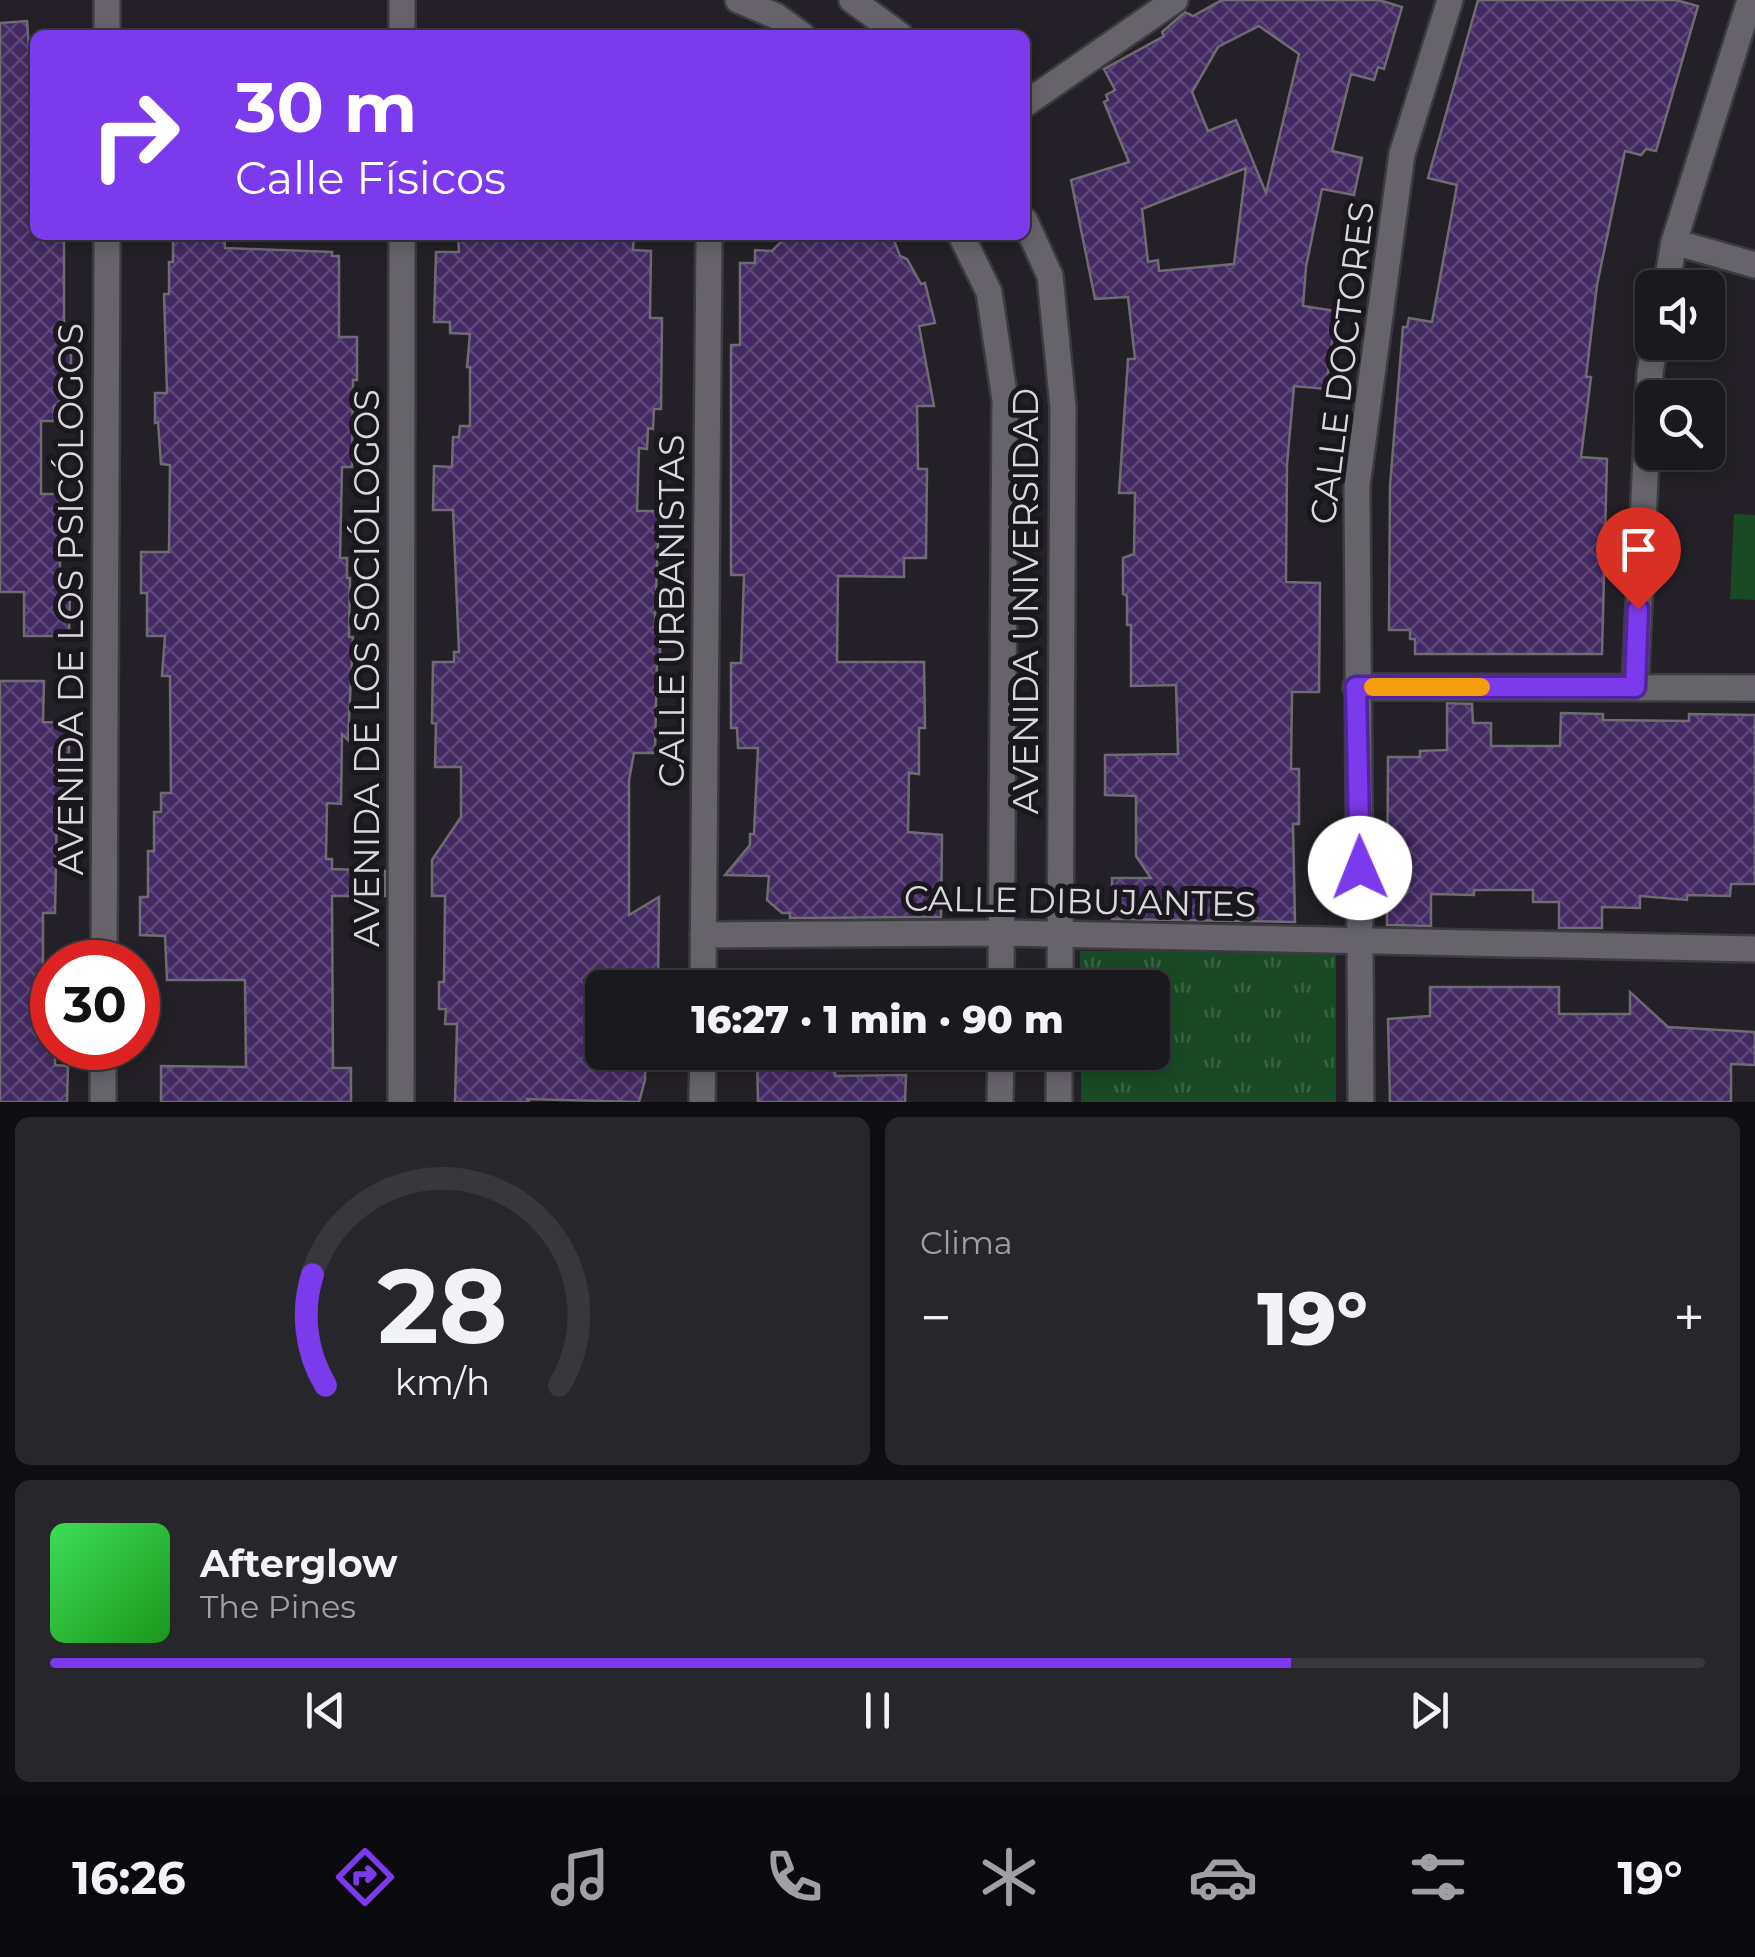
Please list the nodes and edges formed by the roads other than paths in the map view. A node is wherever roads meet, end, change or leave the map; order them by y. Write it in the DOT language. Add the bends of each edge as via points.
graph roads {
  1 [pos="108,0"];
  2 [pos="402,0"];
  3 [pos="738,0"];
  4 [pos="852,0"];
  5 [pos="1175,0"];
  6 [pos="1450,0"];
  7 [pos="1750,0"];
  8 [pos="107,30"];
  9 [pos="402,30"];
  10 [pos="795,30"];
  11 [pos="895,30"];
  12 [pos="1030,101"];
  13 [pos="1030,232"];
  14 [pos="106,240"];
  15 [pos="402,240"];
  16 [pos="710,240"];
  17 [pos="963,240"];
  18 [pos="1674,242"];
  19 [pos="1755,265"];
  20 [pos="1669,270"];
  21 [pos="1652,360"];
  22 [pos="1356,687"];
  23 [pos="1635,687"];
  24 [pos="1755,688"];
  25 [pos="1002,933"];
  26 [pos="704,935"];
  27 [pos="1060,935"];
  28 [pos="104,940"];
  29 [pos="1361,940"];
  30 [pos="1755,949"];
  31 [pos="703,970"];
  32 [pos="1001,970"];
  33 [pos="1060,970"];
  34 [pos="104,1070"];
  35 [pos="703,1070"];
  36 [pos="1000,1070"];
  37 [pos="1059,1070"];
  38 [pos="103,1102"];
  39 [pos="401,1102"];
  40 [pos="702,1102"];
  41 [pos="1000,1102"];
  42 [pos="1059,1102"];
  43 [pos="1361,1102"];
  1 -- 8 [label="street"];
  2 -- 9 [label="street"];
  3 -- 10 [label="street"];
  4 -- 11 [label="street"];
  5 -- 12 [label="street"];
  6 -- 22 [label="street, CALLE DOCTORES" via="1402,154 1359,466"];
  7 -- 18 [label="street"];
  13 -- 27 [label="street, AVENIDA UNIVERSIDAD" via="1050,276 1063,407"];
  14 -- 28 [label="street, AVENIDA DE LOS PSICÓLOGOS"];
  15 -- 39 [label="street, AVENIDA DE LOS SOCIÓLOGOS"];
  16 -- 26 [label="street, CALLE URBANISTAS"];
  17 -- 25 [label="street, AVENIDA UNIVERSIDAD" via="989,292 1005,400"];
  18 -- 19 [label="street"];
  18 -- 20 [label="street"];
  21 -- 23 [label="street"];
  22 -- 23 [label="street"];
  22 -- 29 [label="street, CALLE DOCTORES"];
  23 -- 24 [label="street"];
  25 -- 26 [label="street, CALLE DIBUJANTES"];
  25 -- 27 [label="street, CALLE DIBUJANTES"];
  25 -- 32 [label="street, AVENIDA UNIVERSIDAD"];
  26 -- 31 [label="street, CALLE URBANISTAS"];
  27 -- 29 [label="street, CALLE DIBUJANTES"];
  27 -- 33 [label="street, AVENIDA UNIVERSIDAD"];
  29 -- 30 [label="street, CALLE DIBUJANTES"];
  29 -- 43 [label="street, CALLE DOCTORES"];
  34 -- 38 [label="street"];
  35 -- 40 [label="street"];
  36 -- 41 [label="street"];
  37 -- 42 [label="street"];
}
